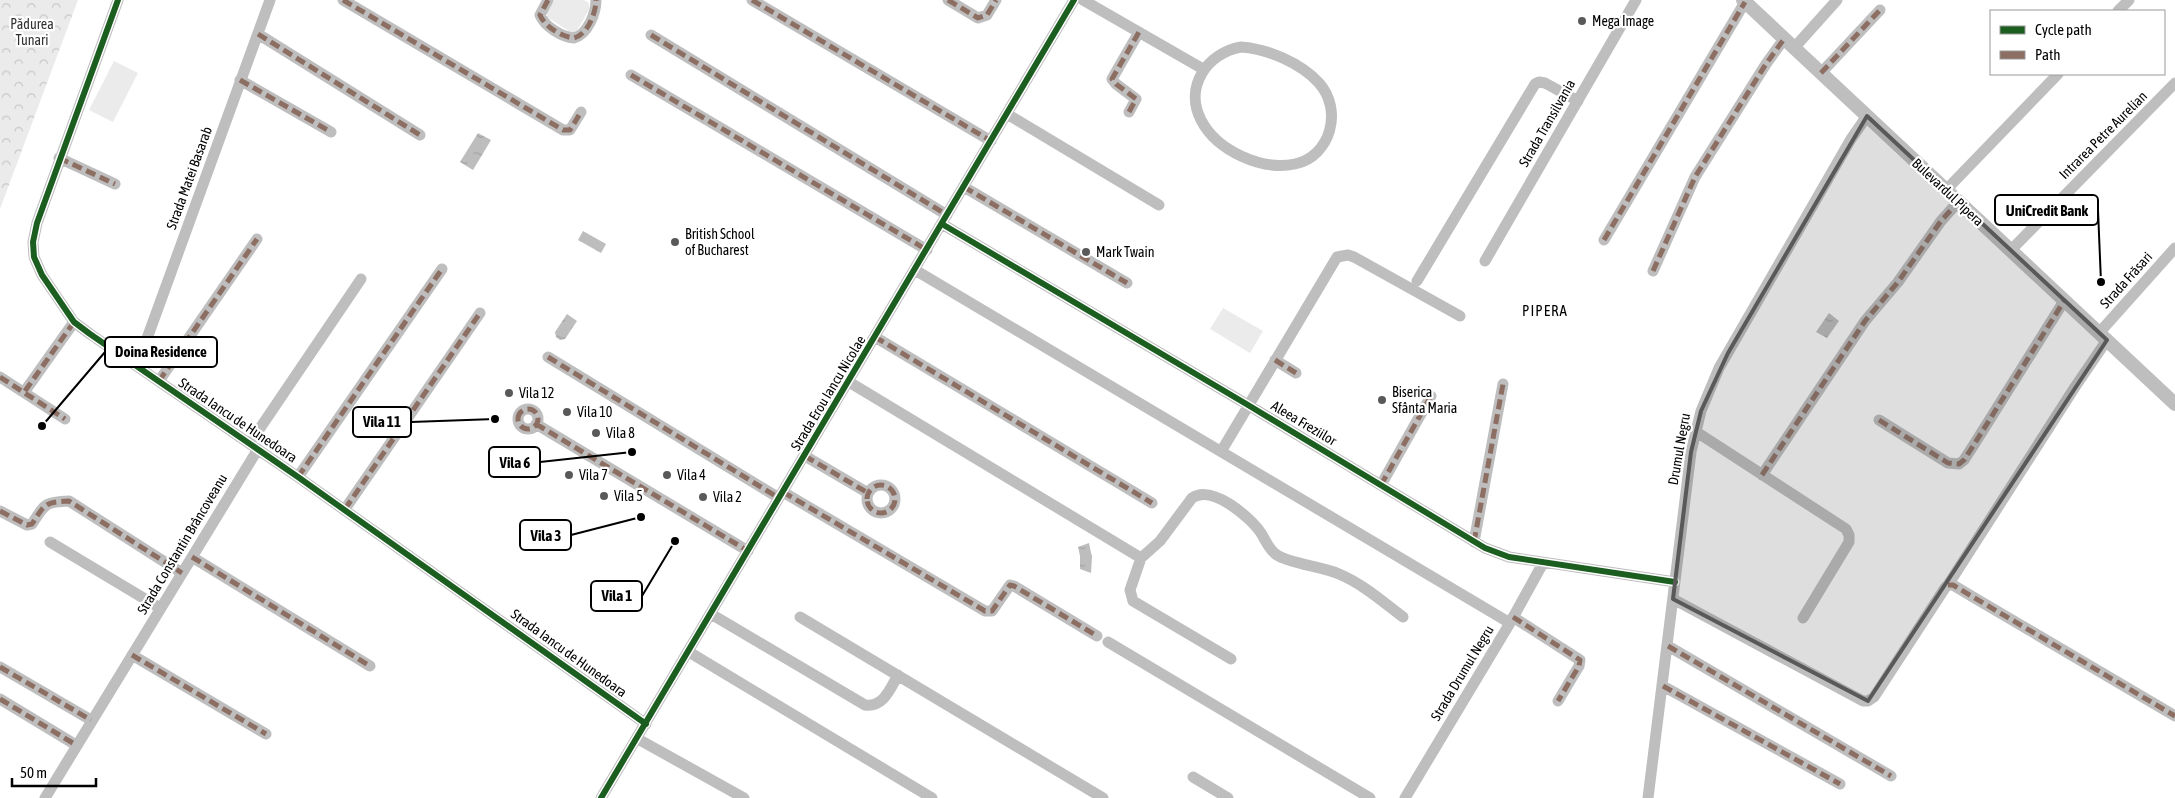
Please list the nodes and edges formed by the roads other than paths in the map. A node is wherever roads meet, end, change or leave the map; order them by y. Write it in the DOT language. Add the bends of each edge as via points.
graph roads {
  1 [pos="118,0"];
  2 [pos="270,0"];
  3 [pos="343,0"];
  4 [pos="548,0"];
  5 [pos="596,0"];
  6 [pos="752,0"];
  7 [pos="948,0"];
  8 [pos="996,0"];
  9 [pos="1074,0"];
  10 [pos="1083,0"];
  11 [pos="1636,0"];
  12 [pos="1837,0"];
  13 [pos="2129,0"];
  14 [pos="1744,1"];
  15 [pos="1880,10"];
  16 [pos="2119,10"];
  17 [pos="1139,32"];
  18 [pos="258,34"];
  19 [pos="651,35"];
  20 [pos="1789,43"];
  21 [pos="1203,69"];
  22 [pos="1821,73"];
  23 [pos="631,75"];
  24 [pos="2057,75"];
  25 [pos="240,80"];
  26 [pos="2175,83"];
  27 [pos="1578,101"];
  28 [pos="581,112"];
  29 [pos="1129,112"];
  30 [pos="1007,114"];
  31 [pos="1867,116"];
  32 [pos="331,132"];
  33 [pos="420,135"];
  34 [pos="991,141"];
  35 [pos="60,158"];
  36 [pos="115,184"];
  37 [pos="964,187"];
  38 [pos="1946,190"];
  39 [pos="1958,202"];
  40 [pos="1159,205"];
  41 [pos="945,219"];
  42 [pos="257,239"];
  43 [pos="1604,240"];
  44 [pos="2175,248"];
  45 [pos="927,250"];
  46 [pos="2010,250"];
  47 [pos="1485,261"];
  48 [pos="442,269"];
  49 [pos="915,270"];
  50 [pos="1653,271"];
  51 [pos="361,279"];
  52 [pos="1417,281"];
  53 [pos="1127,283"];
  54 [pos="2064,300"];
  55 [pos="480,313"];
  56 [pos="1460,316"];
  57 [pos="74,322"];
  58 [pos="2103,337"];
  59 [pos="875,338"];
  60 [pos="548,356"];
  61 [pos="1275,360"];
  62 [pos="137,366"];
  63 [pos="1296,373"];
  64 [pos="0,377"];
  65 [pos="159,381"];
  66 [pos="849,382"];
  67 [pos="1503,384"];
  68 [pos="24,391"];
  69 [pos="1431,396"];
  70 [pos="2175,404"];
  71 [pos="1248,405"];
  72 [pos="65,419"];
  73 [pos="1879,420"];
  74 [pos="536,424"];
  75 [pos="1695,431"];
  76 [pos="254,446"];
  77 [pos="1222,450"];
  78 [pos="805,456"];
  79 [pos="1762,475"];
  80 [pos="298,477"];
  81 [pos="1381,485"];
  82 [pos="868,493"];
  83 [pos="781,495"];
  84 [pos="1152,504"];
  85 [pos="345,509"];
  86 [pos="0,511"];
  87 [pos="50,542"];
  88 [pos="1474,542"];
  89 [pos="748,551"];
  90 [pos="192,557"];
  91 [pos="1141,558"];
  92 [pos="1543,563"];
  93 [pos="182,573"];
  94 [pos="1675,582"];
  95 [pos="1948,585"];
  96 [pos="1673,599"];
  97 [pos="160,608"];
  98 [pos="711,614"];
  99 [pos="800,617"];
  100 [pos="1404,617"];
  101 [pos="1803,618"];
  102 [pos="1511,620"];
  103 [pos="1097,636"];
  104 [pos="1108,642"];
  105 [pos="1668,646"];
  106 [pos="689,652"];
  107 [pos="132,655"];
  108 [pos="1231,659"];
  109 [pos="370,666"];
  110 [pos="0,667"];
  111 [pos="898,675"];
  112 [pos="1663,686"];
  113 [pos="0,699"];
  114 [pos="1558,700"];
  115 [pos="2175,716"];
  116 [pos="91,720"];
  117 [pos="646,724"];
  118 [pos="266,734"];
  119 [pos="638,739"];
  120 [pos="76,745"];
  121 [pos="1891,776"];
  122 [pos="1193,777"];
  123 [pos="1840,784"];
  124 [pos="45,798"];
  125 [pos="601,798"];
  126 [pos="744,798"];
  127 [pos="932,798"];
  128 [pos="1102,798"];
  129 [pos="1228,798"];
  130 [pos="1370,798"];
  131 [pos="1405,798"];
  132 [pos="1648,798"];
  1 -- 35 [label="street, Strada Iancu de Hunedoara"];
  2 -- 18 [label="street, Strada Matei Basarab"];
  3 -- 28 [label="street" via="563,130 570,130"];
  4 -- 5 [label="street" via="540,16 542,21 559,33 574,38 590,22"];
  6 -- 34 [label="street"];
  7 -- 8 [label="street" via="978,18 987,15"];
  9 -- 30 [label="street, Strada Erou Iancu Nicolae"];
  10 -- 17 [label="street"];
  11 -- 27 [label="street, Strada Transilvania"];
  12 -- 20 [label="street"];
  13 -- 16 [label="street"];
  14 -- 20 [label="main road, Bulevardul Pipera"];
  14 -- 43 [label="street"];
  15 -- 22 [label="street"];
  17 -- 21 [label="street"];
  17 -- 29 [label="street" via="1112,79 1136,99"];
  18 -- 25 [label="street, Strada Matei Basarab"];
  18 -- 33 [label="street"];
  19 -- 41 [label="street, Aleea Freziilor"];
  20 -- 22 [label="main road, Bulevardul Pipera"];
  20 -- 50 [label="street" via="1766,64 1695,177"];
  21 -- 21 [label="street" via="1196,90 1197,112 1210,133 1229,148 1254,161 1283,165 1304,162 1322,148 1332,126 1332,112 1322,87 1304,71 1270,53 1251,48 1220,54"];
  22 -- 31 [label="main road, Bulevardul Pipera"];
  23 -- 45 [label="street"];
  24 -- 38 [label="street"];
  25 -- 32 [label="street"];
  25 -- 62 [label="street, Strada Matei Basarab"];
  26 -- 46 [label="street, Intrarea Petre Aurelian"];
  27 -- 47 [label="street, Strada Transilvania"];
  27 -- 52 [label="street" via="1545,83 1535,84"];
  30 -- 34 [label="street, Strada Erou Iancu Nicolae"];
  30 -- 40 [label="street"];
  31 -- 38 [label="main road, Bulevardul Pipera"];
  31 -- 75 [label="street, Drumul Negru" via="1719,368"];
  34 -- 37 [label="street, Strada Erou Iancu Nicolae"];
  35 -- 36 [label="street"];
  35 -- 57 [label="street, Strada Iancu de Hunedoara" via="37,223 34,258 42,276"];
  37 -- 41 [label="street, Strada Erou Iancu Nicolae"];
  37 -- 53 [label="street"];
  38 -- 39 [label="main road, Bulevardul Pipera"];
  39 -- 46 [label="main road, Bulevardul Pipera"];
  39 -- 79 [label="street" via="1865,321"];
  41 -- 45 [label="street, Strada Erou Iancu Nicolae"];
  41 -- 71 [label="street, Aleea Freziilor"];
  42 -- 65 [label="street"];
  44 -- 58 [label="street, Strada Frăsari"];
  45 -- 49 [label="street, Strada Erou Iancu Nicolae"];
  46 -- 54 [label="main road, Bulevardul Pipera"];
  48 -- 80 [label="street"];
  49 -- 59 [label="street, Strada Erou Iancu Nicolae"];
  49 -- 77 [label="street"];
  51 -- 76 [label="street, Strada Constantin Brâncoveanu"];
  54 -- 58 [label="main road, Bulevardul Pipera"];
  54 -- 73 [label="street" via="1959,464 1948,463"];
  55 -- 85 [label="street"];
  56 -- 61 [label="street" via="1354,257 1342,255 1333,261"];
  57 -- 62 [label="street, Strada Iancu de Hunedoara"];
  57 -- 68 [label="street"];
  58 -- 70 [label="main road, Bulevardul Pipera"];
  58 -- 95 [label="street, Strada Frăsari"];
  59 -- 66 [label="street, Strada Erou Iancu Nicolae"];
  59 -- 84 [label="street"];
  60 -- 83 [label="street"];
  61 -- 63 [label="street"];
  61 -- 71 [label="street"];
  62 -- 65 [label="street, Strada Iancu de Hunedoara"];
  64 -- 68 [label="street"];
  65 -- 76 [label="street, Strada Iancu de Hunedoara"];
  66 -- 78 [label="street, Strada Erou Iancu Nicolae"];
  66 -- 91 [label="street"];
  67 -- 88 [label="street"];
  68 -- 72 [label="street"];
  69 -- 81 [label="street"];
  71 -- 77 [label="street"];
  71 -- 81 [label="street, Aleea Freziilor"];
  74 -- 89 [label="street"];
  75 -- 79 [label="street"];
  75 -- 94 [label="street, Drumul Negru"];
  76 -- 80 [label="street, Strada Iancu de Hunedoara"];
  76 -- 90 [label="street, Strada Constantin Brâncoveanu"];
  77 -- 102 [label="street"];
  78 -- 82 [label="street"];
  78 -- 83 [label="street, Strada Erou Iancu Nicolae"];
  79 -- 101 [label="street" via="1846,529 1849,535 1846,548"];
  80 -- 85 [label="street, Strada Iancu de Hunedoara"];
  81 -- 88 [label="street, Aleea Freziilor"];
  83 -- 89 [label="street, Strada Erou Iancu Nicolae"];
  83 -- 103 [label="street" via="984,611 992,611 1010,585"];
  85 -- 117 [label="street, Strada Iancu de Hunedoara"];
  86 -- 93 [label="street" via="27,525 32,524 44,504 69,501"];
  87 -- 97 [label="street"];
  88 -- 92 [label="street, Aleea Freziilor" via="1498,554"];
  89 -- 98 [label="street, Strada Erou Iancu Nicolae"];
  90 -- 93 [label="street, Strada Constantin Brâncoveanu"];
  90 -- 109 [label="street"];
  91 -- 100 [label="street" via="1168,532 1192,498 1209,493 1245,516 1261,532 1276,555 1340,574"];
  91 -- 108 [label="street" via="1130,590 1133,601"];
  92 -- 94 [label="street, Aleea Freziilor"];
  92 -- 102 [label="street, Strada Drumul Negru"];
  93 -- 97 [label="street, Strada Constantin Brâncoveanu"];
  94 -- 96 [label="street, Drumul Negru"];
  95 -- 96 [label="street, Strada Frăsari" via="1874,697 1868,701 1862,701"];
  95 -- 115 [label="street"];
  96 -- 105 [label="street, Drumul Negru"];
  97 -- 107 [label="street, Strada Constantin Brâncoveanu"];
  98 -- 106 [label="street, Strada Erou Iancu Nicolae"];
  98 -- 111 [label="street" via="865,705 883,701"];
  99 -- 111 [label="street"];
  102 -- 114 [label="street" via="1580,660"];
  102 -- 131 [label="street, Strada Drumul Negru"];
  104 -- 130 [label="street"];
  105 -- 112 [label="street, Drumul Negru"];
  105 -- 121 [label="street"];
  106 -- 117 [label="street, Strada Erou Iancu Nicolae"];
  106 -- 127 [label="street"];
  107 -- 116 [label="street, Strada Constantin Brâncoveanu"];
  107 -- 118 [label="street"];
  110 -- 116 [label="street"];
  111 -- 128 [label="street"];
  112 -- 123 [label="street"];
  112 -- 132 [label="street, Drumul Negru"];
  113 -- 120 [label="street"];
  116 -- 120 [label="street, Strada Constantin Brâncoveanu"];
  117 -- 119 [label="street, Strada Erou Iancu Nicolae"];
  119 -- 125 [label="street, Strada Erou Iancu Nicolae"];
  119 -- 126 [label="street"];
  120 -- 124 [label="street, Strada Constantin Brâncoveanu"];
  122 -- 129 [label="street"];
}
